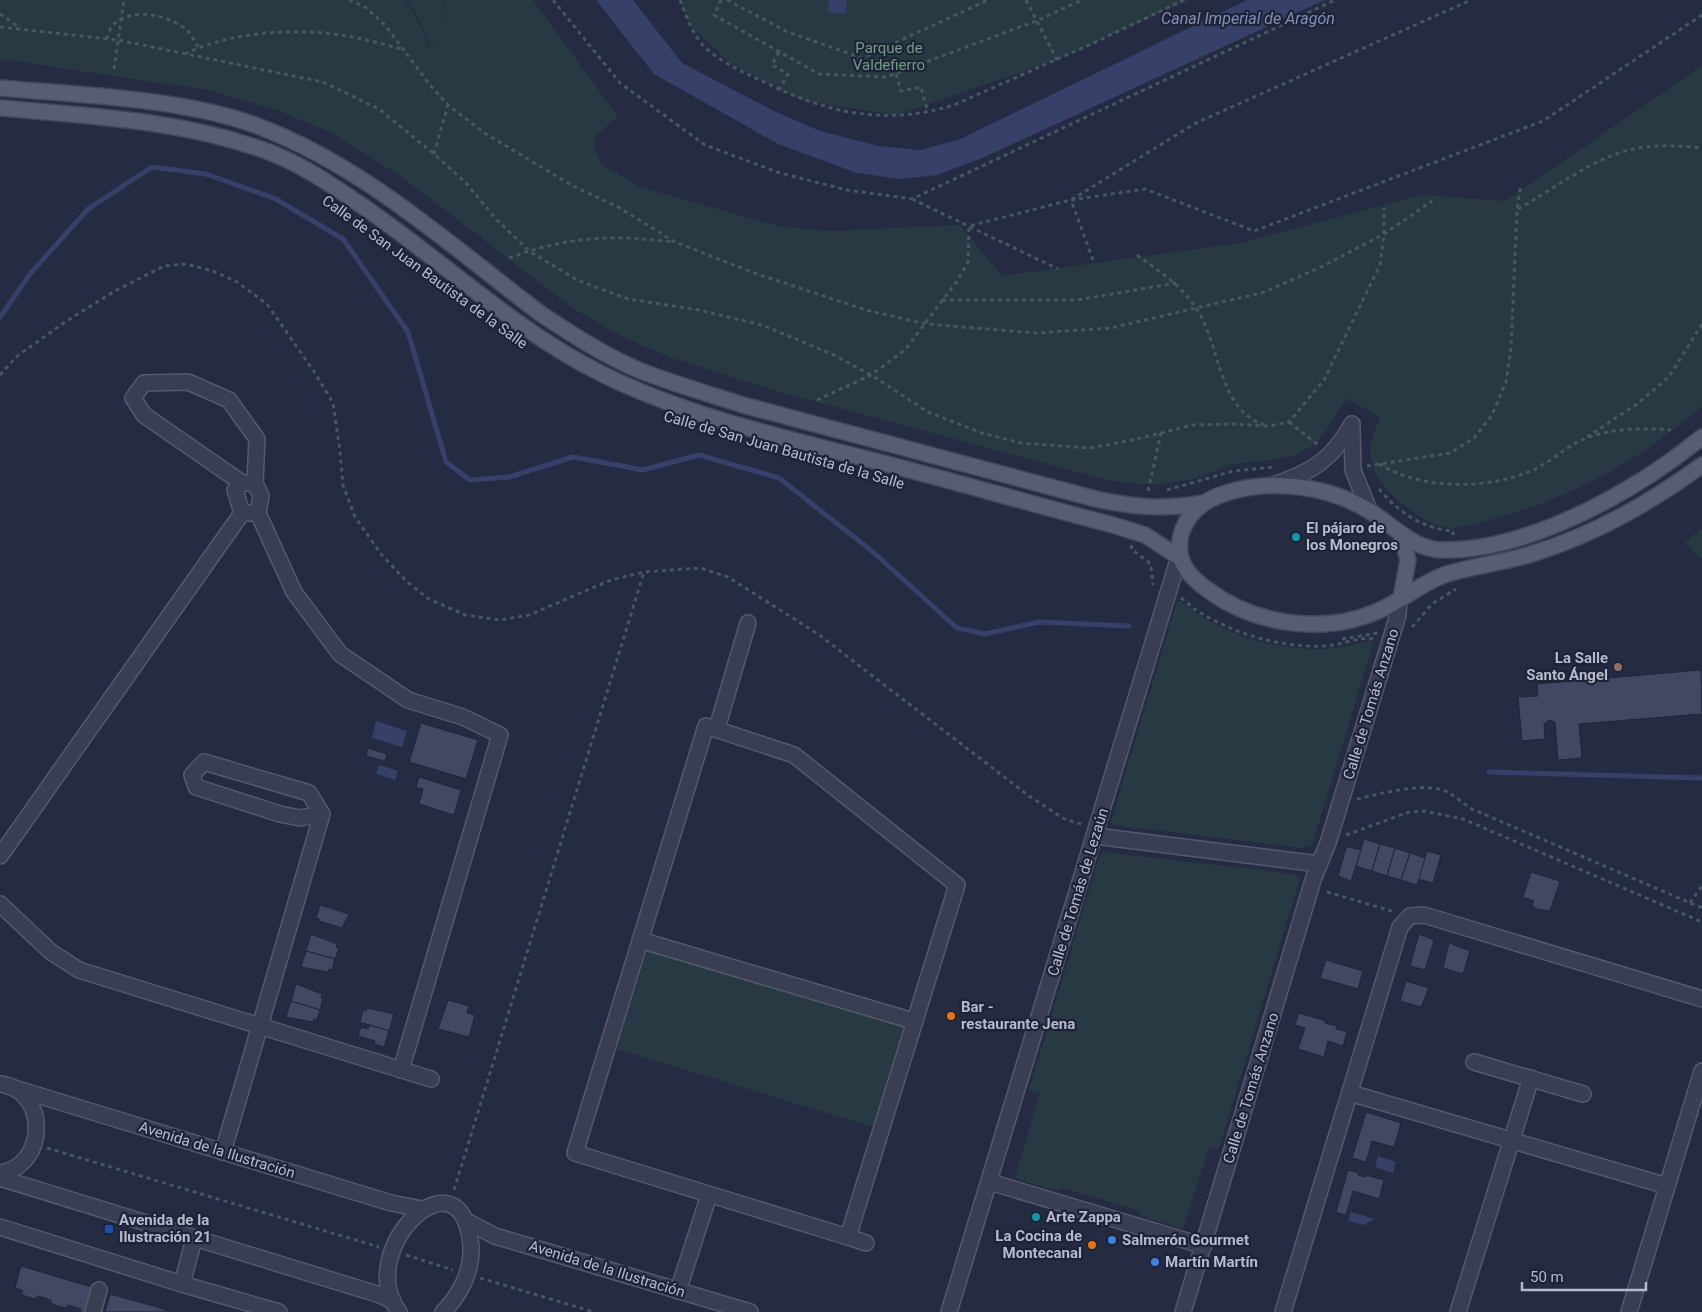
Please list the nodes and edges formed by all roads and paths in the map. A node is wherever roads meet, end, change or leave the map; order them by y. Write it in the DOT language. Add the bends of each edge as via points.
graph roads {
  1 [pos="124,0"];
  2 [pos="350,0"];
  3 [pos="553,0"];
  4 [pos="680,0"];
  5 [pos="721,0"];
  6 [pos="727,0"];
  7 [pos="988,0"];
  8 [pos="1026,0"];
  9 [pos="1082,0"];
  10 [pos="1184,0"];
  11 [pos="1335,0"];
  12 [pos="1471,0"];
  13 [pos="0,14"];
  14 [pos="1702,15"];
  15 [pos="121,20"];
  16 [pos="1036,21"];
  17 [pos="0,27"];
  18 [pos="22,29"];
  19 [pos="106,39"];
  20 [pos="118,40"];
  21 [pos="198,47"];
  22 [pos="406,50"];
  23 [pos="779,52"];
  24 [pos="185,54"];
  25 [pos="1057,60"];
  26 [pos="114,69"];
  27 [pos="896,74"];
  28 [pos="0,88"];
  29 [pos="779,90"];
  30 [pos="448,105"];
  31 [pos="0,108"];
  32 [pos="928,112"];
  33 [pos="1702,148"];
  34 [pos="434,154"];
  35 [pos="1521,184"];
  36 [pos="912,199"];
  37 [pos="1072,200"];
  38 [pos="1432,201"];
  39 [pos="1384,208"];
  40 [pos="1517,209"];
  41 [pos="969,226"];
  42 [pos="1384,234"];
  43 [pos="675,242"];
  44 [pos="529,251"];
  45 [pos="1137,255"];
  46 [pos="509,258"];
  47 [pos="1094,260"];
  48 [pos="1058,268"];
  49 [pos="1176,284"];
  50 [pos="942,300"];
  51 [pos="1197,309"];
  52 [pos="926,324"];
  53 [pos="1702,324"];
  54 [pos="0,375"];
  55 [pos="871,375"];
  56 [pos="817,400"];
  57 [pos="1289,422"];
  58 [pos="1270,426"];
  59 [pos="1671,430"];
  60 [pos="1702,436"];
  61 [pos="1583,440"];
  62 [pos="1317,452"];
  63 [pos="1352,460"];
  64 [pos="1378,463"];
  65 [pos="1702,465"];
  66 [pos="1282,466"];
  67 [pos="1366,466"];
  68 [pos="1369,472"];
  69 [pos="249,483"];
  70 [pos="1375,484"];
  71 [pos="1269,487"];
  72 [pos="1156,490"];
  73 [pos="1165,490"];
  74 [pos="1148,491"];
  75 [pos="1202,503"];
  76 [pos="1369,510"];
  77 [pos="258,513"];
  78 [pos="242,514"];
  79 [pos="1401,534"];
  80 [pos="1463,534"];
  81 [pos="1128,543"];
  82 [pos="1450,545"];
  83 [pos="1140,547"];
  84 [pos="1130,549"];
  85 [pos="1179,557"];
  86 [pos="644,572"];
  87 [pos="1452,573"];
  88 [pos="1443,591"];
  89 [pos="1168,592"];
  90 [pos="1191,599"];
  91 [pos="1400,599"];
  92 [pos="748,622"];
  93 [pos="1236,624"];
  94 [pos="1409,632"];
  95 [pos="1390,638"];
  96 [pos="1305,640"];
  97 [pos="1321,640"];
  98 [pos="717,728"];
  99 [pos="1340,802"];
  100 [pos="322,814"];
  101 [pos="1096,833"];
  102 [pos="1328,843"];
  103 [pos="0,856"];
  104 [pos="1319,864"];
  105 [pos="1702,886"];
  106 [pos="1327,892"];
  107 [pos="1690,902"];
  108 [pos="0,904"];
  109 [pos="1702,908"];
  110 [pos="1410,916"];
  111 [pos="1702,922"];
  112 [pos="640,940"];
  113 [pos="1702,999"];
  114 [pos="913,1021"];
  115 [pos="260,1027"];
  116 [pos="1474,1062"];
  117 [pos="401,1070"];
  118 [pos="1702,1071"];
  119 [pos="1531,1078"];
  120 [pos="431,1079"];
  121 [pos="4,1084"];
  122 [pos="1350,1093"];
  123 [pos="1583,1094"];
  124 [pos="1512,1140"];
  125 [pos="34,1144"];
  126 [pos="223,1152"];
  127 [pos="0,1173"];
  128 [pos="0,1178"];
  129 [pos="990,1182"];
  130 [pos="1667,1186"];
  131 [pos="709,1195"];
  132 [pos="449,1205"];
  133 [pos="422,1209"];
  134 [pos="466,1221"];
  135 [pos="0,1227"];
  136 [pos="848,1237"];
  137 [pos="194,1239"];
  138 [pos="866,1243"];
  139 [pos="1204,1246"];
  140 [pos="392,1251"];
  141 [pos="467,1274"];
  142 [pos="182,1284"];
  143 [pos="99,1290"];
  144 [pos="678,1291"];
  145 [pos="396,1306"];
  146 [pos="92,1312"];
  147 [pos="279,1312"];
  148 [pos="443,1312"];
  149 [pos="594,1312"];
  150 [pos="750,1312"];
  151 [pos="949,1312"];
  152 [pos="1183,1312"];
  153 [pos="1283,1312"];
  154 [pos="1458,1312"];
  155 [pos="1629,1312"];
  1 -- 15 [label="path"];
  2 -- 22 [label="path" via="365,7"];
  3 -- 36 [label="path" via="620,83 705,144 780,173 846,190"];
  4 -- 29 [label="path" via="690,25 703,44 742,72"];
  5 -- 23 [label="path" via="714,14"];
  6 -- 7 [label="path" via="788,32 862,58"];
  8 -- 16 [label="path"];
  9 -- 16 [label="path"];
  10 -- 25 [label="path"];
  11 -- 36 [label="path"];
  12 -- 37 [label="path" via="1196,123"];
  13 -- 18 [label="path"];
  14 -- 37 [label="path" via="1543,120 1254,231 1145,189"];
  15 -- 19 [label="path" via="112,26"];
  15 -- 20 [label="path"];
  15 -- 21 [label="path" via="144,14 170,19 189,32"];
  16 -- 25 [label="path"];
  16 -- 27 [label="path"];
  17 -- 18 [label="path"];
  18 -- 19 [label="path"];
  19 -- 20 [label="path"];
  20 -- 24 [label="path"];
  20 -- 26 [label="path"];
  21 -- 22 [label="path" via="242,36 286,32 344,36"];
  21 -- 24 [label="path"];
  22 -- 30 [label="path"];
  23 -- 27 [label="path" via="819,74 886,78"];
  23 -- 29 [label="path" via="772,65 788,74"];
  24 -- 34 [label="path" via="323,82 379,109"];
  25 -- 32 [label="path" via="954,105"];
  27 -- 32 [label="path" via="901,91 921,87"];
  28 -- 75 [label="main road" via="113,98 216,114 298,143 337,163 388,196 541,314 582,340 640,370 684,386 742,405 1096,499 1153,507"];
  29 -- 32 [label="path" via="820,107 840,111 897,115"];
  30 -- 34 [label="path"];
  30 -- 43 [label="path" via="486,134"];
  31 -- 85 [label="main road, Calle de San Juan Bautista de la Salle" via="162,125 212,135 270,153 326,181 376,215 559,350 642,392 760,432 1113,525 1145,535"];
  33 -- 40 [label="path" via="1674,145 1623,152 1587,167"];
  34 -- 44 [label="path"];
  35 -- 40 [label="path"];
  36 -- 41 [label="path"];
  37 -- 41 [label="path"];
  37 -- 47 [label="path"];
  38 -- 42 [label="path"];
  39 -- 42 [label="path"];
  40 -- 64 [label="path" via="1512,348 1506,382 1492,415 1474,438 1450,453"];
  41 -- 48 [label="path"];
  41 -- 50 [label="path" via="968,262"];
  42 -- 51 [label="path" via="1325,266 1264,292"];
  42 -- 57 [label="path" via="1380,265 1333,364"];
  43 -- 44 [label="path" via="597,238 553,243"];
  43 -- 52 [label="path" via="757,274 857,307"];
  44 -- 46 [label="path"];
  44 -- 55 [label="path" via="577,280 628,300 699,310 762,325 832,354"];
  45 -- 49 [label="path" via="1163,271"];
  49 -- 50 [label="path" via="1077,300"];
  49 -- 51 [label="path"];
  50 -- 52 [label="path"];
  51 -- 52 [label="path" via="1112,328 1045,332"];
  51 -- 58 [label="path" via="1230,395 1252,421"];
  52 -- 55 [label="path" via="905,350"];
  53 -- 61 [label="path" via="1669,376 1637,404"];
  54 -- 86 [label="path" via="16,358 65,322 164,266 186,264 213,271 237,282 268,304 315,373 333,403 343,485 355,517 381,554 407,582 430,599 465,614 500,620 529,615 610,580"];
  55 -- 56 [label="path"];
  55 -- 58 [label="path" via="928,412 982,433 1021,443 1090,448 1137,440 1192,425"];
  57 -- 58 [label="path"];
  57 -- 62 [label="path" via="1322,448"];
  59 -- 61 [label="path" via="1637,428"];
  60 -- 82 [label="main road" via="1640,482 1586,512 1516,537"];
  61 -- 64 [label="path" via="1532,471 1494,482 1448,484 1421,480"];
  63 -- 67 [label="path" via="1365,458"];
  63 -- 71 [label="street" via="1352,424 1325,461 1301,476"];
  63 -- 76 [label="street" via="1356,481"];
  64 -- 67 [label="path"];
  65 -- 87 [label="main road, Calle de San Juan Bautista de la Salle" via="1656,497 1594,531 1529,555"];
  66 -- 73 [label="path" via="1250,468"];
  67 -- 68 [label="path"];
  69 -- 69 [label="street" via="256,440 228,400 188,382 144,383 133,398 144,415"];
  69 -- 77 [label="street" via="261,496"];
  69 -- 78 [label="street" via="235,490"];
  70 -- 82 [label="path" via="1392,504 1409,516 1434,529 1453,531"];
  71 -- 75 [label="main road" via="1232,491"];
  71 -- 76 [label="main road" via="1311,489"];
  72 -- 74 [label="path"];
  75 -- 85 [label="main road" via="1193,511 1183,529"];
  76 -- 79 [label="main road"];
  77 -- 78 [label="street"];
  77 -- 117 [label="street" via="294,592 340,654 408,700 463,717 500,735"];
  78 -- 103 [label="street"];
  79 -- 82 [label="main road" via="1420,545"];
  79 -- 91 [label="main road" via="1408,560"];
  80 -- 82 [label="path"];
  81 -- 83 [label="path"];
  84 -- 89 [label="path" via="1152,564 1154,585"];
  85 -- 89 [label="street, Calle de Tomás de Lezaún"];
  85 -- 91 [label="main road, Calle de San Juan Bautista de la Salle" via="1194,579 1222,599 1246,611 1283,621 1338,622 1379,611"];
  86 -- 101 [label="path" via="700,568 728,577 818,634 1029,796 1066,820"];
  86 -- 132 [label="path"];
  87 -- 88 [label="path" via="1448,589"];
  87 -- 91 [label="main road, Calle de San Juan Bautista de la Salle"];
  87 -- 94 [label="path" via="1461,587 1432,604"];
  89 -- 90 [label="path"];
  89 -- 95 [label="path" via="1172,602 1178,596 1197,611 1227,627 1276,642 1326,646 1374,638 1376,645"];
  89 -- 101 [label="street, Calle de Tomás de Lezaún"];
  91 -- 95 [label="street, Calle de Tomás Anzano"];
  92 -- 98 [label="street"];
  93 -- 96 [label="path" via="1272,636"];
  95 -- 97 [label="path"];
  95 -- 99 [label="street, Calle de Tomás Anzano"];
  98 -- 112 [label="street" via="706,726"];
  98 -- 114 [label="street" via="794,755 957,885"];
  99 -- 102 [label="street, Calle de Tomás Anzano"];
  99 -- 107 [label="path" via="1390,792 1436,788 1472,809"];
  100 -- 100 [label="street" via="309,793 204,762 192,775 196,786 280,814 300,818"];
  100 -- 115 [label="street"];
  101 -- 104 [label="street"];
  101 -- 129 [label="street, Calle de Tomás de Lezaún"];
  102 -- 104 [label="street, Calle de Tomás Anzano"];
  102 -- 111 [label="path" via="1409,812 1424,811 1463,819"];
  104 -- 139 [label="street, Calle de Tomás Anzano"];
  105 -- 107 [label="path"];
  106 -- 110 [label="path"];
  107 -- 109 [label="path"];
  108 -- 115 [label="street" via="51,952 79,970"];
  110 -- 113 [label="street" via="1424,915"];
  110 -- 122 [label="street" via="1400,926"];
  112 -- 114 [label="street"];
  112 -- 131 [label="street" via="575,1153"];
  114 -- 136 [label="street"];
  115 -- 117 [label="street"];
  115 -- 126 [label="street"];
  116 -- 119 [label="street"];
  117 -- 120 [label="street"];
  118 -- 130 [label="street"];
  119 -- 123 [label="street"];
  119 -- 124 [label="street"];
  121 -- 125 [label="street" via="24,1096 33,1109 38,1124"];
  121 -- 126 [label="street, Avenida de la Ilustración"];
  122 -- 124 [label="street"];
  122 -- 153 [label="street"];
  124 -- 130 [label="street"];
  124 -- 154 [label="street"];
  125 -- 127 [label="street" via="20,1165"];
  125 -- 140 [label="path"];
  126 -- 133 [label="street, Avenida de la Ilustración" via="391,1204"];
  128 -- 137 [label="street"];
  129 -- 139 [label="street"];
  129 -- 151 [label="street, Calle de Tomás de Lezaún"];
  130 -- 155 [label="street"];
  131 -- 136 [label="street"];
  131 -- 144 [label="street"];
  132 -- 133 [label="street, Avenida de la Ilustración" via="434,1204"];
  132 -- 134 [label="street, Avenida de la Ilustración" via="458,1210"];
  133 -- 140 [label="street" via="407,1223"];
  134 -- 141 [label="street" via="471,1252"];
  134 -- 144 [label="street, Avenida de la Ilustración" via="495,1236"];
  135 -- 142 [label="street"];
  136 -- 138 [label="street"];
  137 -- 142 [label="street"];
  137 -- 145 [label="street" via="380,1295"];
  139 -- 152 [label="street, Calle de Tomás Anzano"];
  140 -- 141 [label="path"];
  140 -- 145 [label="street" via="389,1277"];
  141 -- 148 [label="street" via="459,1293"];
  141 -- 149 [label="path"];
  142 -- 147 [label="street"];
  143 -- 146 [label="street"];
  144 -- 150 [label="street, Avenida de la Ilustración"];
}
